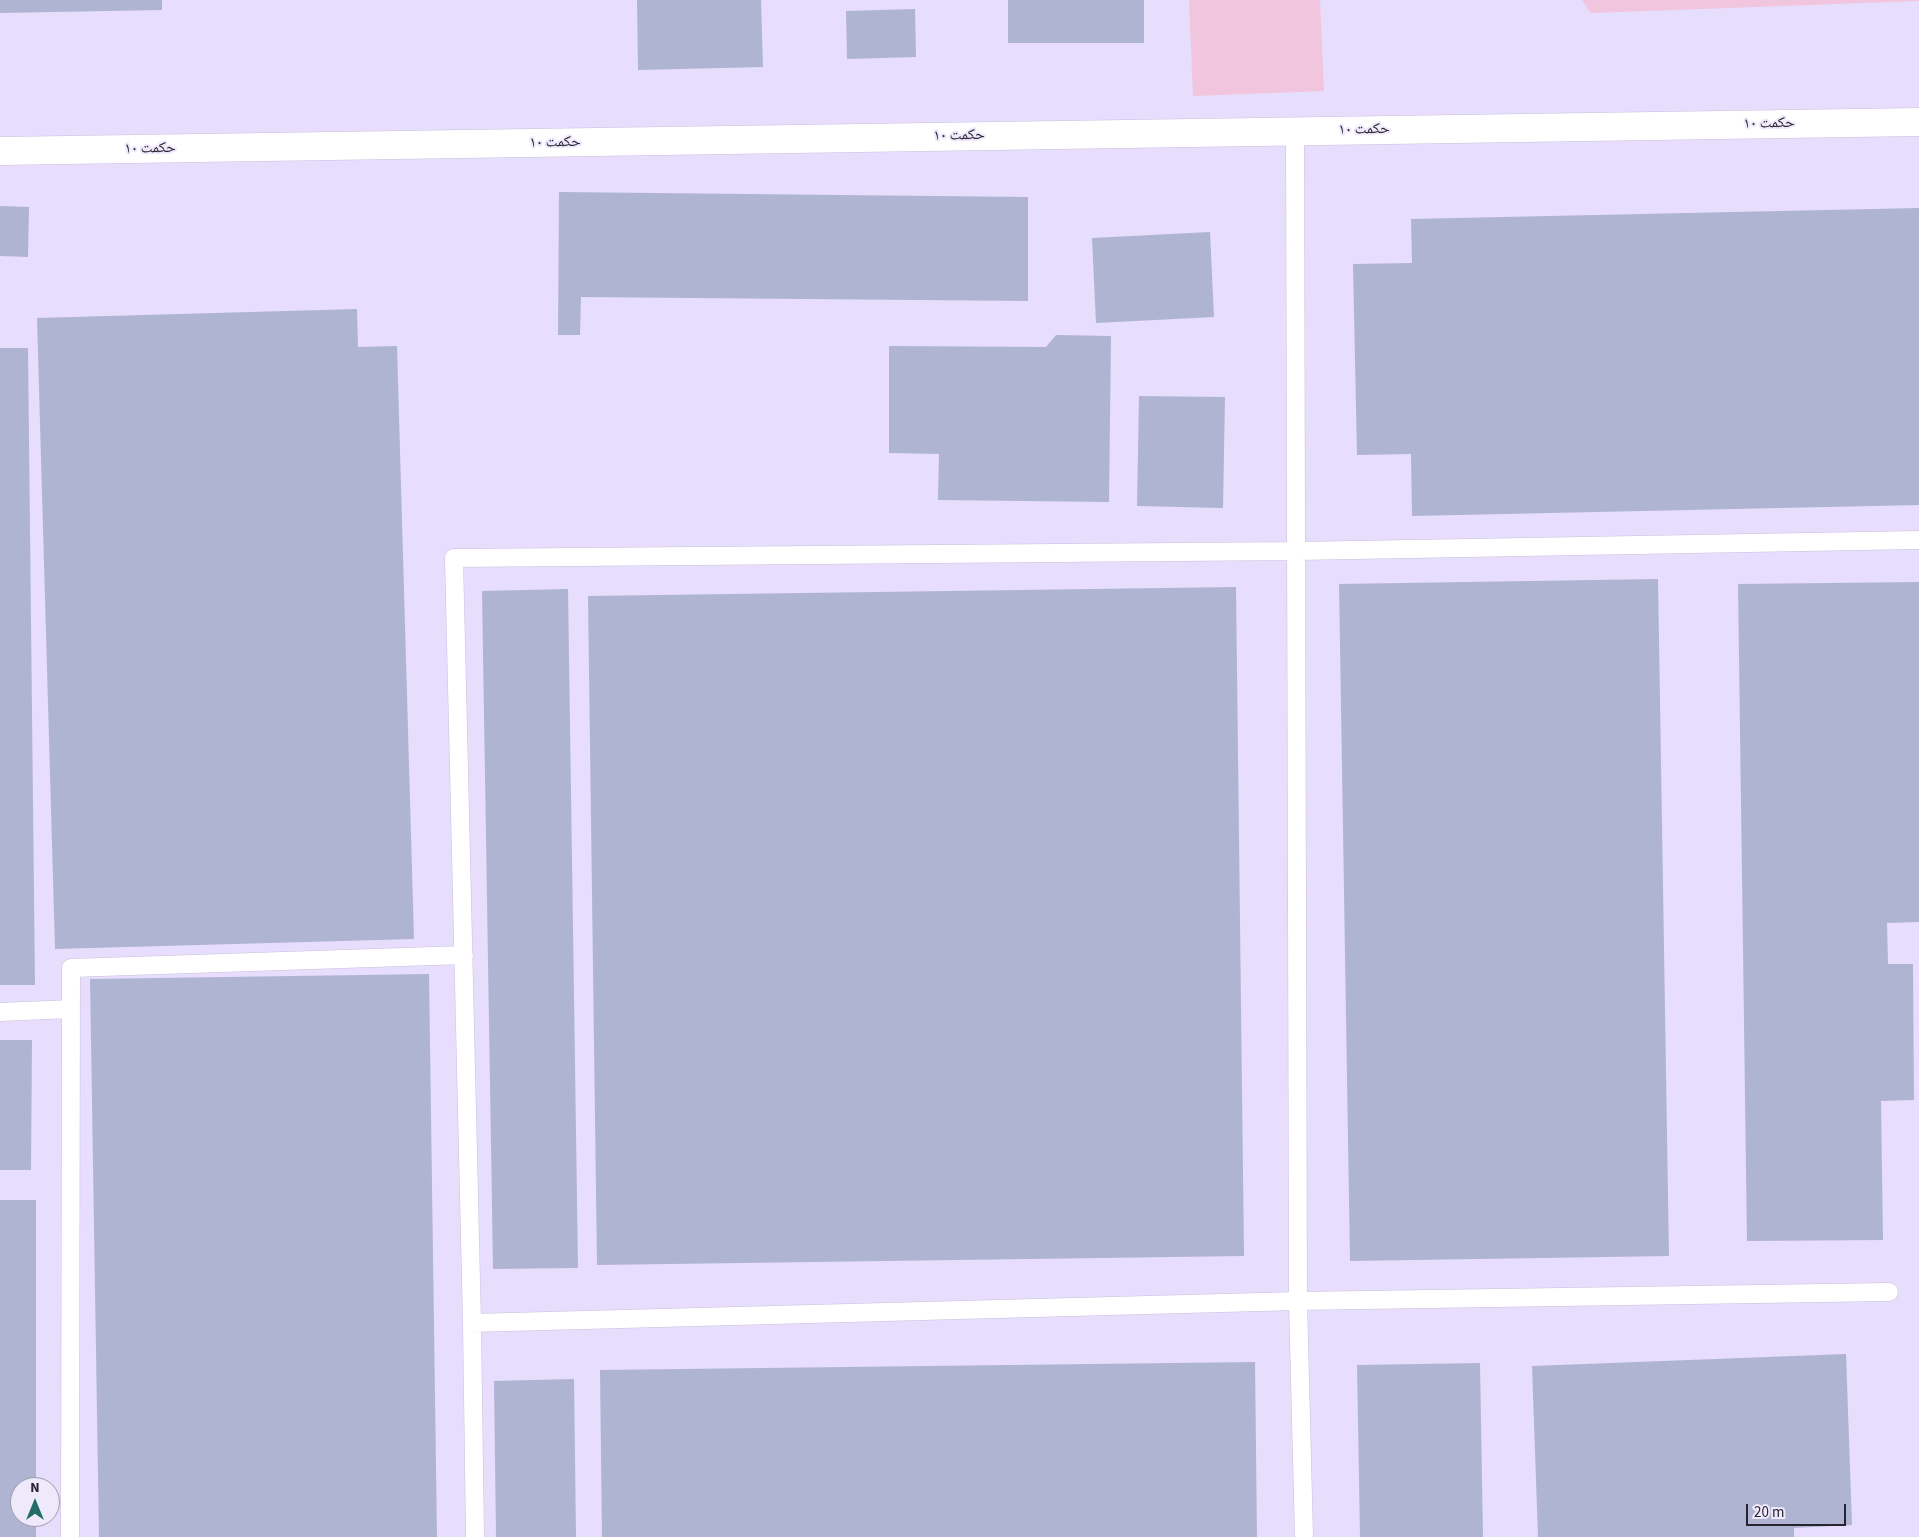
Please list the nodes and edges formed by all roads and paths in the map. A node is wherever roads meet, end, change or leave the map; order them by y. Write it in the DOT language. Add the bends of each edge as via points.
graph roads {
  1 [pos="1919,122"];
  2 [pos="1295,131"];
  3 [pos="0,151"];
  4 [pos="1919,540"];
  5 [pos="1296,551"];
  6 [pos="464,955"];
  7 [pos="71,1009"];
  8 [pos="0,1012"];
  9 [pos="1889,1292"];
  10 [pos="1298,1301"];
  11 [pos="472,1323"];
  12 [pos="70,1537"];
  13 [pos="475,1537"];
  14 [pos="1304,1537"];
  1 -- 2 [label="street, حکمت ۱۰"];
  2 -- 3 [label="street, حکمت ۱۰"];
  2 -- 5 [label="lane"];
  4 -- 5 [label="lane"];
  5 -- 6 [label="lane" via="454,558"];
  5 -- 10 [label="lane"];
  6 -- 7 [label="lane" via="71,968"];
  6 -- 11 [label="lane"];
  7 -- 8 [label="lane"];
  7 -- 12 [label="lane"];
  9 -- 10 [label="lane"];
  10 -- 11 [label="lane"];
  10 -- 14 [label="lane"];
  11 -- 13 [label="lane"];
}
